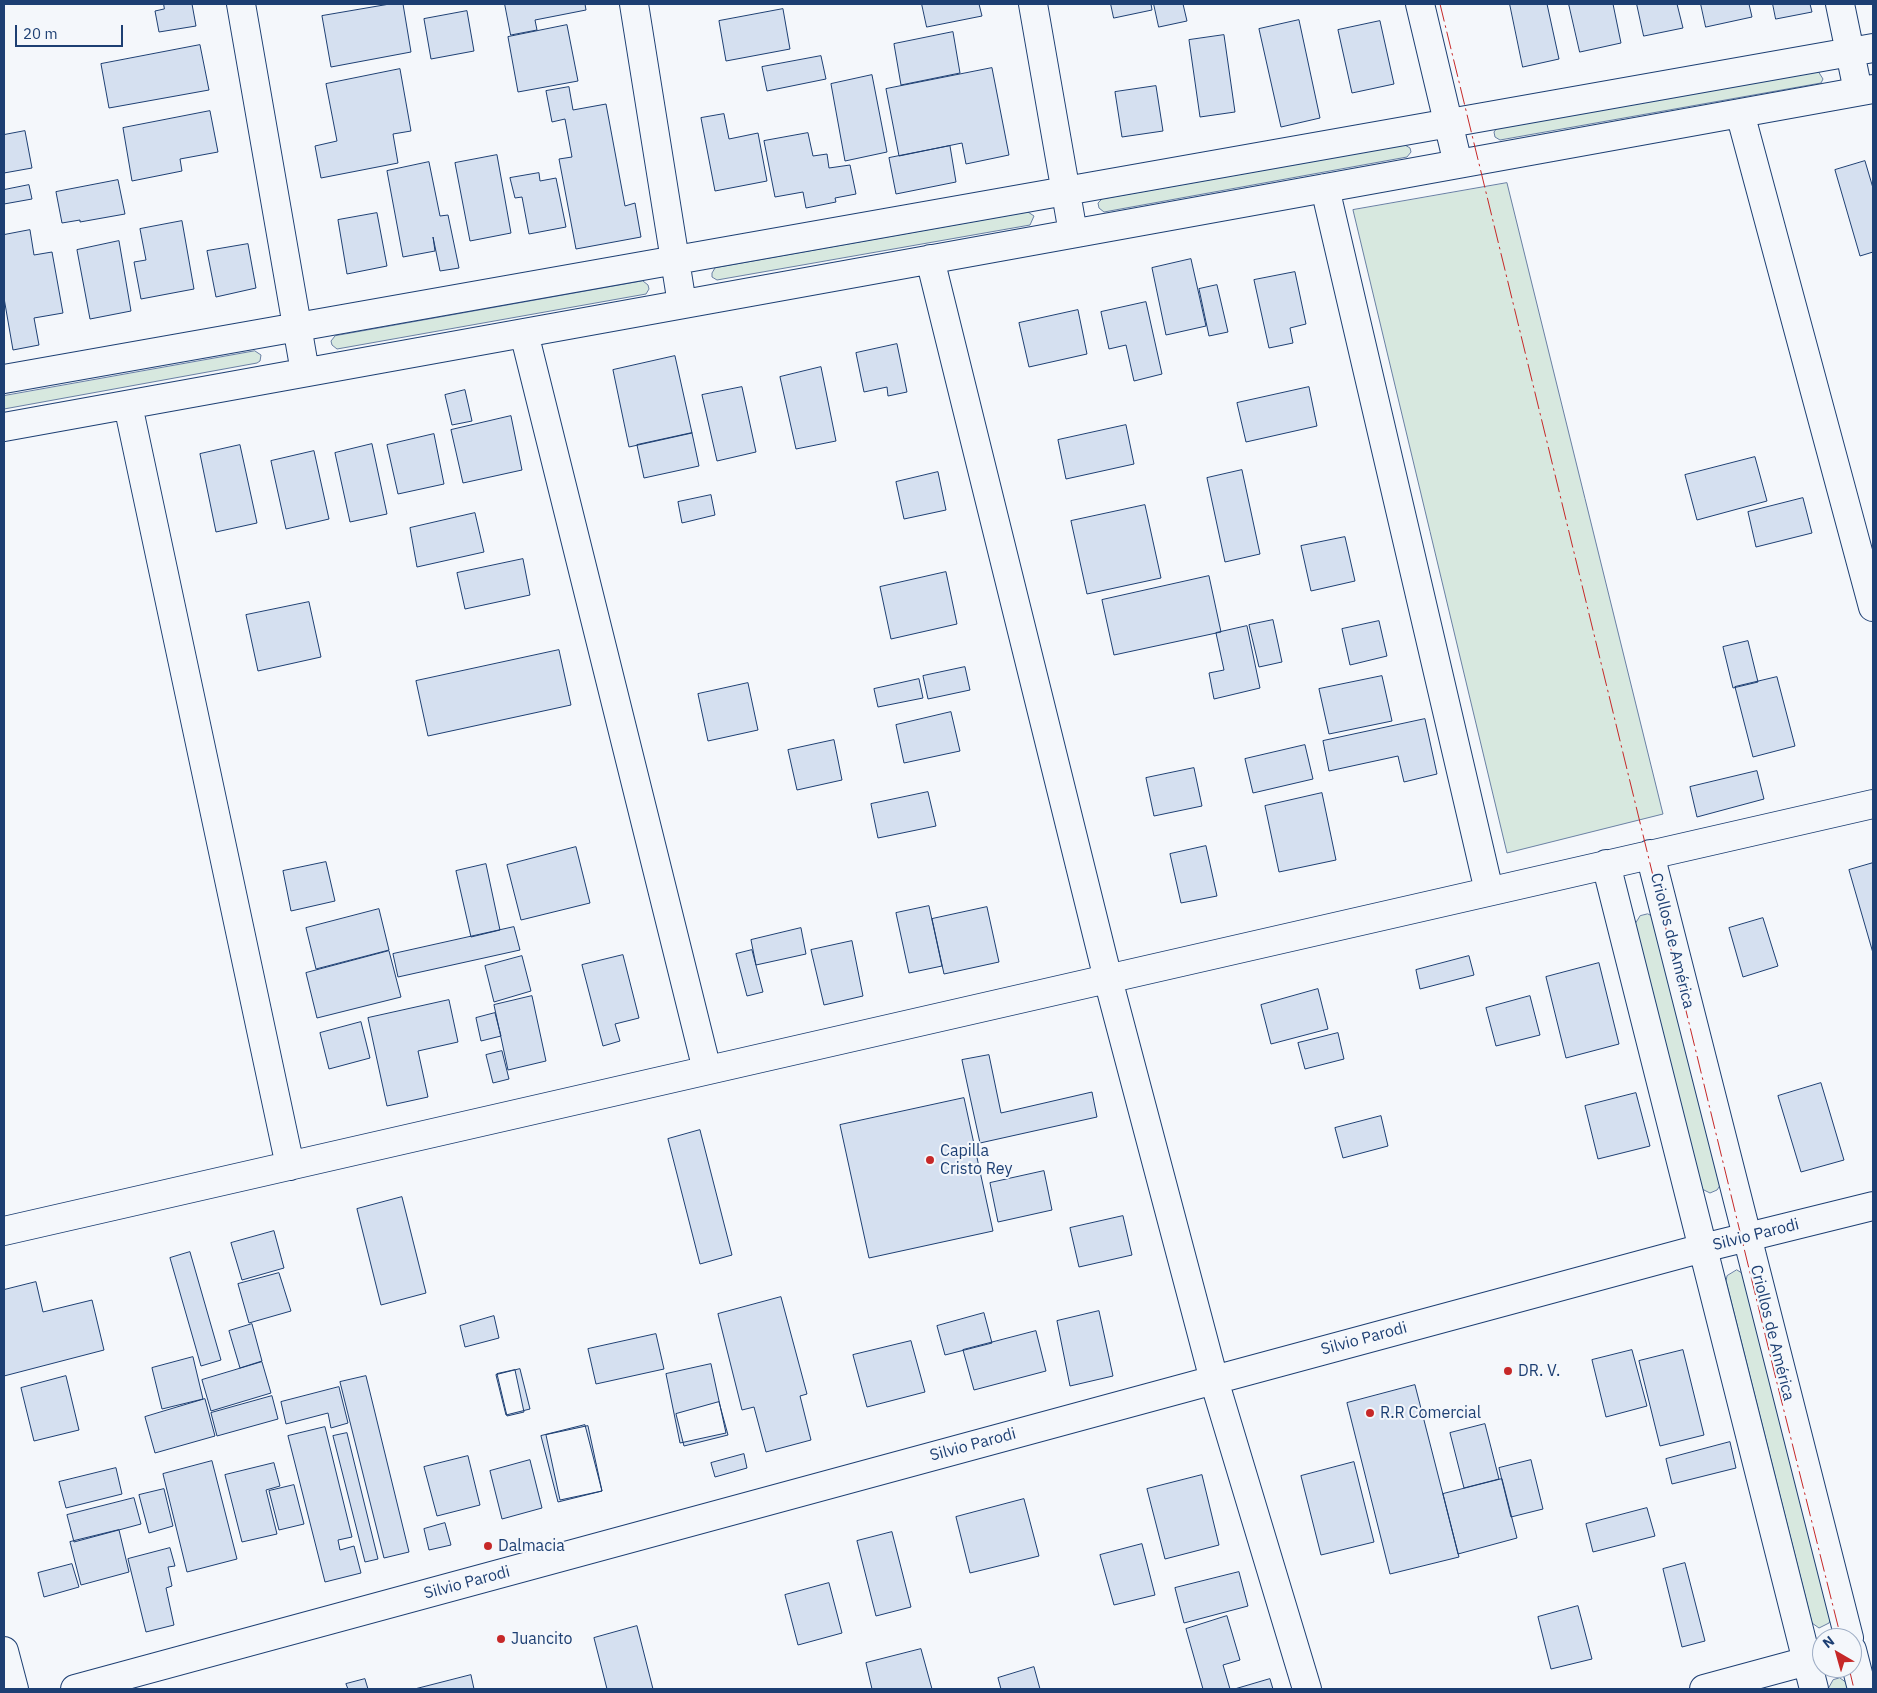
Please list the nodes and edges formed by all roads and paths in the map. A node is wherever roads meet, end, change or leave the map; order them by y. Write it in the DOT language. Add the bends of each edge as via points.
graph roads {
  1 [pos="241,4"];
  2 [pos="634,4"];
  3 [pos="1033,4"];
  4 [pos="1420,4"];
  5 [pos="1840,4"];
  6 [pos="1861,50"];
  7 [pos="1865,90"];
  8 [pos="1740,113"];
  9 [pos="1448,122"];
  10 [pos="1458,164"];
  11 [pos="1325,188"];
  12 [pos="1066,191"];
  13 [pos="1073,233"];
  14 [pos="930,259"];
  15 [pos="676,260"];
  16 [pos="682,304"];
  17 [pos="298,327"];
  18 [pos="524,333"];
  19 [pos="305,372"];
  20 [pos="4,379"];
  21 [pos="128,405"];
  22 [pos="4,427"];
  23 [pos="1873,607"];
  24 [pos="1873,804"];
  25 [pos="1650,854"];
  26 [pos="1606,864"];
  27 [pos="1489,891"];
  28 [pos="1108,979"];
  29 [pos="706,1070"];
  30 [pos="290,1166"];
  31 [pos="1873,1206"];
  32 [pos="4,1231"];
  33 [pos="1748,1237"];
  34 [pos="1703,1248"];
  35 [pos="1214,1380"];
  36 [pos="1846,1628"];
  37 [pos="1812,1648"];
  38 [pos="4,1651"];
  39 [pos="1812,1660"];
  40 [pos="14,1689"];
  41 [pos="75,1689"];
  42 [pos="1307,1689"];
  43 [pos="1704,1689"];
  1 -- 17 [label="street"];
  2 -- 15 [label="street"];
  3 -- 12 [label="street"];
  4 -- 9 [label="street"];
  5 -- 6 [label="street"];
  6 -- 7 [label="street"];
  6 -- 9 [label="street"];
  7 -- 8 [label="street"];
  8 -- 10 [label="street"];
  8 -- 23 [label="street"];
  9 -- 10 [label="street"];
  9 -- 12 [label="street"];
  10 -- 11 [label="street"];
  11 -- 13 [label="street"];
  11 -- 27 [label="street"];
  12 -- 13 [label="street"];
  12 -- 15 [label="street"];
  13 -- 14 [label="street"];
  14 -- 16 [label="street"];
  14 -- 28 [label="street"];
  15 -- 16 [label="street"];
  15 -- 17 [label="street"];
  16 -- 18 [label="street"];
  17 -- 19 [label="street"];
  17 -- 20 [label="street"];
  18 -- 19 [label="street"];
  18 -- 29 [label="street"];
  19 -- 21 [label="street"];
  21 -- 22 [label="street"];
  21 -- 30 [label="street"];
  24 -- 25 [label="street"];
  25 -- 26 [label="street"];
  25 -- 33 [label="street, Criollos de América"];
  26 -- 27 [label="street"];
  26 -- 34 [label="street"];
  27 -- 28 [label="street"];
  28 -- 29 [label="street"];
  28 -- 35 [label="street"];
  29 -- 30 [label="street"];
  30 -- 32 [label="street"];
  31 -- 33 [label="street, Silvio Parodi"];
  33 -- 34 [label="street, Silvio Parodi"];
  33 -- 36 [label="street, Criollos de América"];
  34 -- 35 [label="street, Silvio Parodi"];
  34 -- 37 [label="street"];
  35 -- 41 [label="street, Silvio Parodi"];
  35 -- 42 [label="street"];
  38 -- 40 [label="street"];
  39 -- 43 [label="street"];
}
